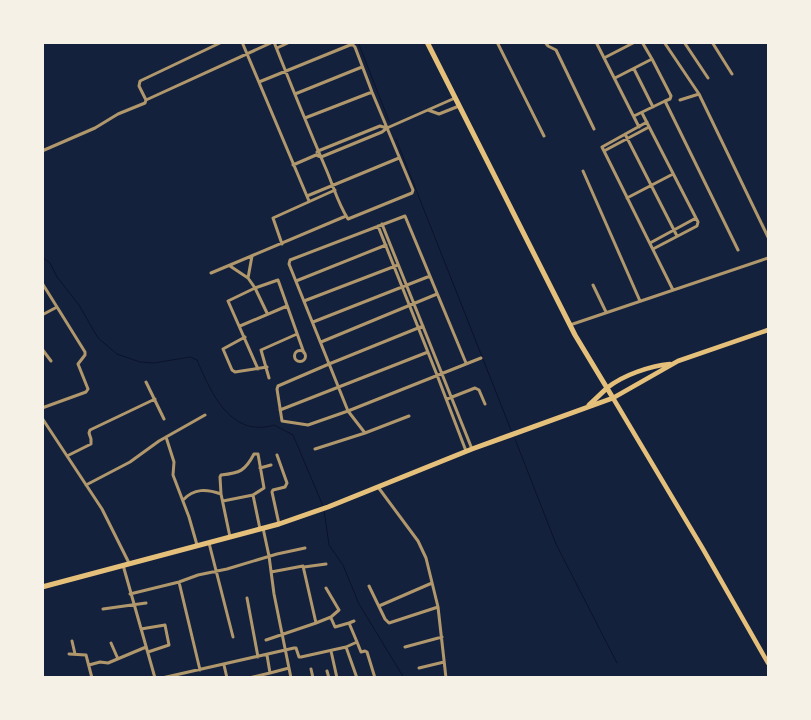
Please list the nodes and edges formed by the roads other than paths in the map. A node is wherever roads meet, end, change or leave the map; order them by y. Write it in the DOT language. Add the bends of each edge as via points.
graph roads {
  1 [pos="222,42"];
  2 [pos="242,42"];
  3 [pos="273,42"];
  4 [pos="290,42"];
  5 [pos="427,42"];
  6 [pos="497,42"];
  7 [pos="545,42"];
  8 [pos="596,42"];
  9 [pos="634,42"];
  10 [pos="642,42"];
  11 [pos="664,42"];
  12 [pos="684,42"];
  13 [pos="712,42"];
  14 [pos="276,48"];
  15 [pos="247,54"];
  16 [pos="604,58"];
  17 [pos="652,60"];
  18 [pos="362,67"];
  19 [pos="634,69"];
  20 [pos="286,71"];
  21 [pos="732,74"];
  22 [pos="615,78"];
  23 [pos="708,78"];
  24 [pos="259,82"];
  25 [pos="372,92"];
  26 [pos="295,94"];
  27 [pos="699,94"];
  28 [pos="455,98"];
  29 [pos="146,100"];
  30 [pos="680,100"];
  31 [pos="665,101"];
  32 [pos="459,106"];
  33 [pos="653,107"];
  34 [pos="427,110"];
  35 [pos="642,113"];
  36 [pos="634,116"];
  37 [pos="304,118"];
  38 [pos="647,122"];
  39 [pos="639,126"];
  40 [pos="649,127"];
  41 [pos="387,128"];
  42 [pos="594,129"];
  43 [pos="625,134"];
  44 [pos="354,136"];
  45 [pos="544,136"];
  46 [pos="627,139"];
  47 [pos="356,142"];
  48 [pos="42,151"];
  49 [pos="318,151"];
  50 [pos="604,151"];
  51 [pos="318,156"];
  52 [pos="399,158"];
  53 [pos="293,165"];
  54 [pos="583,171"];
  55 [pos="673,174"];
  56 [pos="332,184"];
  57 [pos="651,186"];
  58 [pos="335,190"];
  59 [pos="307,196"];
  60 [pos="628,198"];
  61 [pos="309,202"];
  62 [pos="346,216"];
  63 [pos="696,218"];
  64 [pos="380,225"];
  65 [pos="674,230"];
  66 [pos="677,236"];
  67 [pos="768,237"];
  68 [pos="650,243"];
  69 [pos="282,244"];
  70 [pos="387,245"];
  71 [pos="653,249"];
  72 [pos="738,250"];
  73 [pos="252,256"];
  74 [pos="768,258"];
  75 [pos="398,265"];
  76 [pos="230,266"];
  77 [pos="393,266"];
  78 [pos="212,273"];
  79 [pos="430,276"];
  80 [pos="248,278"];
  81 [pos="296,281"];
  82 [pos="42,283"];
  83 [pos="593,285"];
  84 [pos="404,286"];
  85 [pos="255,288"];
  86 [pos="673,290"];
  87 [pos="437,294"];
  88 [pos="304,301"];
  89 [pos="640,301"];
  90 [pos="57,306"];
  91 [pos="288,306"];
  92 [pos="412,306"];
  93 [pos="606,312"];
  94 [pos="267,313"];
  95 [pos="42,315"];
  96 [pos="313,322"];
  97 [pos="570,325"];
  98 [pos="240,326"];
  99 [pos="423,326"];
  100 [pos="418,328"];
  101 [pos="768,330"];
  102 [pos="297,334"];
  103 [pos="245,337"];
  104 [pos="300,342"];
  105 [pos="321,342"];
  106 [pos="42,349"];
  107 [pos="261,350"];
  108 [pos="433,350"];
  109 [pos="296,352"];
  110 [pos="428,352"];
  111 [pos="252,353"];
  112 [pos="304,353"];
  113 [pos="481,358"];
  114 [pos="51,361"];
  115 [pos="466,363"];
  116 [pos="329,364"];
  117 [pos="672,364"];
  118 [pos="267,367"];
  119 [pos="258,369"];
  120 [pos="442,373"];
  121 [pos="437,374"];
  122 [pos="269,378"];
  123 [pos="146,382"];
  124 [pos="339,388"];
  125 [pos="607,388"];
  126 [pos="451,397"];
  127 [pos="613,398"];
  128 [pos="155,399"];
  129 [pos="447,399"];
  130 [pos="485,404"];
  131 [pos="587,407"];
  132 [pos="42,408"];
  133 [pos="280,410"];
  134 [pos="348,411"];
  135 [pos="205,415"];
  136 [pos="409,416"];
  137 [pos="42,418"];
  138 [pos="164,419"];
  139 [pos="365,433"];
  140 [pos="166,437"];
  141 [pos="314,449"];
  142 [pos="469,451"];
  143 [pos="277,455"];
  144 [pos="66,456"];
  145 [pos="271,465"];
  146 [pos="260,468"];
  147 [pos="86,485"];
  148 [pos="378,486"];
  149 [pos="221,494"];
  150 [pos="253,495"];
  151 [pos="183,500"];
  152 [pos="223,501"];
  153 [pos="279,524"];
  154 [pos="262,529"];
  155 [pos="230,538"];
  156 [pos="209,543"];
  157 [pos="198,545"];
  158 [pos="305,548"];
  159 [pos="269,556"];
  160 [pos="129,564"];
  161 [pos="326,564"];
  162 [pos="123,565"];
  163 [pos="304,567"];
  164 [pos="215,571"];
  165 [pos="271,572"];
  166 [pos="179,582"];
  167 [pos="432,583"];
  168 [pos="368,586"];
  169 [pos="42,587"];
  170 [pos="326,588"];
  171 [pos="130,594"];
  172 [pos="247,598"];
  173 [pos="146,603"];
  174 [pos="133,605"];
  175 [pos="379,606"];
  176 [pos="438,607"];
  177 [pos="103,609"];
  178 [pos="330,618"];
  179 [pos="354,620"];
  180 [pos="316,623"];
  181 [pos="349,623"];
  182 [pos="141,629"];
  183 [pos="283,634"];
  184 [pos="233,637"];
  185 [pos="442,637"];
  186 [pos="266,640"];
  187 [pos="72,641"];
  188 [pos="357,642"];
  189 [pos="111,643"];
  190 [pos="146,647"];
  191 [pos="346,647"];
  192 [pos="404,647"];
  193 [pos="286,650"];
  194 [pos="330,650"];
  195 [pos="148,652"];
  196 [pos="69,654"];
  197 [pos="75,654"];
  198 [pos="267,655"];
  199 [pos="766,655"];
  200 [pos="258,657"];
  201 [pos="118,659"];
  202 [pos="444,662"];
  203 [pos="768,663"];
  204 [pos="89,665"];
  205 [pos="224,665"];
  206 [pos="290,668"];
  207 [pos="419,668"];
  208 [pos="311,669"];
  209 [pos="200,670"];
  210 [pos="327,671"];
  211 [pos="270,673"];
  212 [pos="92,678"];
  213 [pos="155,678"];
  214 [pos="162,678"];
  215 [pos="227,678"];
  216 [pos="249,678"];
  217 [pos="292,678"];
  218 [pos="313,678"];
  219 [pos="329,678"];
  220 [pos="338,678"];
  221 [pos="356,678"];
  222 [pos="375,678"];
  223 [pos="446,678"];
  1 -- 29 [label="street" via="140,81"];
  2 -- 15 [label="street"];
  3 -- 14 [label="street"];
  3 -- 15 [label="street"];
  4 -- 14 [label="street"];
  5 -- 28 [label="highway"];
  6 -- 45 [label="street"];
  7 -- 42 [label="street" via="556,50"];
  8 -- 16 [label="street"];
  9 -- 16 [label="street"];
  10 -- 17 [label="street"];
  11 -- 27 [label="street"];
  12 -- 23 [label="street"];
  13 -- 21 [label="street"];
  14 -- 20 [label="street"];
  15 -- 24 [label="street"];
  15 -- 29 [label="street"];
  16 -- 22 [label="street"];
  17 -- 19 [label="street"];
  17 -- 31 [label="street" via="670,96"];
  18 -- 20 [label="street" via="353,45"];
  18 -- 25 [label="street"];
  18 -- 26 [label="street"];
  19 -- 22 [label="street"];
  19 -- 33 [label="street"];
  20 -- 24 [label="street"];
  20 -- 26 [label="street"];
  22 -- 36 [label="street"];
  24 -- 53 [label="street"];
  25 -- 37 [label="street"];
  25 -- 41 [label="street"];
  26 -- 37 [label="street"];
  27 -- 30 [label="street"];
  27 -- 67 [label="street"];
  28 -- 32 [label="highway"];
  28 -- 34 [label="street"];
  29 -- 48 [label="street" via="95,128"];
  31 -- 33 [label="street"];
  31 -- 72 [label="street"];
  32 -- 34 [label="street" via="439,114"];
  32 -- 97 [label="highway"];
  33 -- 35 [label="street"];
  34 -- 41 [label="street"];
  35 -- 36 [label="street"];
  35 -- 38 [label="street"];
  36 -- 39 [label="street"];
  37 -- 49 [label="street"];
  38 -- 39 [label="street"];
  38 -- 40 [label="street"];
  39 -- 43 [label="street"];
  40 -- 46 [label="street"];
  40 -- 55 [label="street"];
  41 -- 44 [label="street" via="380,126"];
  41 -- 47 [label="street"];
  41 -- 52 [label="street"];
  43 -- 46 [label="street"];
  43 -- 50 [label="street" via="603,146"];
  44 -- 47 [label="street"];
  44 -- 49 [label="street"];
  46 -- 50 [label="street"];
  46 -- 57 [label="street"];
  47 -- 51 [label="street"];
  49 -- 51 [label="street"];
  50 -- 60 [label="street"];
  51 -- 53 [label="street"];
  51 -- 56 [label="street"];
  52 -- 56 [label="street"];
  52 -- 62 [label="street" via="412,193 350,219"];
  53 -- 59 [label="street"];
  54 -- 89 [label="street"];
  55 -- 57 [label="street"];
  55 -- 63 [label="street"];
  56 -- 58 [label="street"];
  56 -- 59 [label="street"];
  57 -- 60 [label="street"];
  57 -- 65 [label="street"];
  58 -- 61 [label="street"];
  58 -- 62 [label="street"];
  59 -- 61 [label="street"];
  60 -- 68 [label="street"];
  61 -- 69 [label="street" via="273,218"];
  62 -- 69 [label="street"];
  63 -- 65 [label="street"];
  63 -- 66 [label="street" via="697,226"];
  64 -- 70 [label="street"];
  64 -- 79 [label="street" via="403,216 406,218"];
  64 -- 81 [label="street" via="290,260"];
  65 -- 66 [label="street"];
  65 -- 68 [label="street"];
  66 -- 71 [label="street"];
  68 -- 71 [label="street"];
  69 -- 73 [label="street"];
  70 -- 75 [label="street"];
  70 -- 77 [label="street"];
  70 -- 81 [label="street"];
  71 -- 86 [label="street"];
  73 -- 76 [label="street"];
  73 -- 80 [label="street"];
  74 -- 86 [label="street"];
  75 -- 77 [label="street"];
  75 -- 84 [label="street"];
  76 -- 78 [label="street"];
  76 -- 80 [label="street"];
  77 -- 84 [label="street"];
  77 -- 88 [label="street"];
  79 -- 84 [label="street"];
  79 -- 87 [label="street"];
  80 -- 85 [label="street"];
  81 -- 88 [label="street"];
  82 -- 90 [label="street"];
  83 -- 93 [label="street"];
  84 -- 92 [label="street"];
  84 -- 96 [label="street"];
  85 -- 91 [label="street" via="278,280"];
  85 -- 94 [label="street"];
  85 -- 98 [label="street" via="228,301"];
  86 -- 89 [label="street"];
  87 -- 92 [label="street"];
  87 -- 115 [label="street"];
  88 -- 96 [label="street"];
  89 -- 93 [label="street"];
  90 -- 95 [label="street"];
  90 -- 132 [label="street" via="85,352 78,364 88,390"];
  91 -- 94 [label="street"];
  91 -- 102 [label="street"];
  92 -- 99 [label="street"];
  92 -- 100 [label="street"];
  92 -- 105 [label="street"];
  93 -- 97 [label="street"];
  94 -- 98 [label="street"];
  96 -- 105 [label="street"];
  97 -- 125 [label="highway"];
  98 -- 103 [label="street"];
  99 -- 100 [label="street"];
  99 -- 108 [label="street"];
  100 -- 110 [label="street"];
  100 -- 116 [label="street"];
  101 -- 117 [label="main road"];
  102 -- 104 [label="street"];
  102 -- 107 [label="street"];
  103 -- 111 [label="street"];
  103 -- 119 [label="street" via="223,350 234,372"];
  104 -- 109 [label="street"];
  104 -- 112 [label="street"];
  105 -- 116 [label="street"];
  106 -- 114 [label="street"];
  107 -- 111 [label="street"];
  107 -- 118 [label="street"];
  108 -- 110 [label="street"];
  108 -- 120 [label="street"];
  109 -- 112 [label="street"];
  109 -- 112 [label="street" via="298,361 303,360"];
  110 -- 121 [label="street"];
  110 -- 124 [label="street"];
  111 -- 119 [label="street"];
  113 -- 115 [label="street"];
  115 -- 120 [label="street"];
  116 -- 124 [label="street"];
  116 -- 133 [label="street" via="278,386"];
  117 -- 125 [label="main road" via="626,377"];
  117 -- 127 [label="main road"];
  118 -- 119 [label="street"];
  118 -- 122 [label="street"];
  120 -- 121 [label="street"];
  120 -- 126 [label="street"];
  121 -- 129 [label="street"];
  121 -- 134 [label="street"];
  123 -- 128 [label="street"];
  124 -- 133 [label="street"];
  124 -- 134 [label="street"];
  125 -- 127 [label="highway"];
  125 -- 131 [label="highway"];
  126 -- 129 [label="street"];
  126 -- 130 [label="street" via="475,388"];
  126 -- 142 [label="street"];
  127 -- 131 [label="highway"];
  127 -- 199 [label="main road"];
  128 -- 138 [label="street"];
  128 -- 144 [label="street" via="90,430 91,444"];
  129 -- 142 [label="street"];
  131 -- 142 [label="highway"];
  133 -- 134 [label="street" via="282,421 308,425"];
  134 -- 139 [label="street"];
  135 -- 140 [label="street"];
  136 -- 139 [label="street"];
  137 -- 144 [label="street"];
  139 -- 141 [label="street"];
  140 -- 147 [label="street" via="130,462"];
  140 -- 151 [label="street" via="174,462 173,475"];
  142 -- 148 [label="highway"];
  143 -- 153 [label="street" via="288,483 272,492"];
  144 -- 147 [label="street"];
  145 -- 146 [label="street"];
  146 -- 149 [label="street" via="256,453 242,471 221,476"];
  146 -- 150 [label="street" via="264,488"];
  147 -- 160 [label="street" via="115,532"];
  148 -- 153 [label="highway"];
  148 -- 167 [label="street" via="418,541"];
  149 -- 151 [label="street" via="194,491"];
  149 -- 152 [label="street"];
  150 -- 152 [label="street"];
  150 -- 154 [label="street"];
  151 -- 157 [label="street"];
  152 -- 155 [label="street"];
  153 -- 154 [label="highway"];
  154 -- 155 [label="highway"];
  154 -- 159 [label="street"];
  155 -- 156 [label="highway"];
  156 -- 157 [label="highway"];
  156 -- 164 [label="street"];
  157 -- 160 [label="highway"];
  158 -- 159 [label="street"];
  159 -- 164 [label="street"];
  159 -- 165 [label="street"];
  160 -- 162 [label="highway"];
  161 -- 163 [label="street"];
  162 -- 169 [label="highway"];
  162 -- 171 [label="street"];
  163 -- 165 [label="street"];
  163 -- 180 [label="street"];
  164 -- 166 [label="street"];
  164 -- 184 [label="street"];
  165 -- 183 [label="street"];
  166 -- 171 [label="street"];
  166 -- 209 [label="street"];
  167 -- 175 [label="street"];
  167 -- 176 [label="street"];
  168 -- 175 [label="street"];
  170 -- 178 [label="street" via="340,608"];
  171 -- 174 [label="street"];
  172 -- 200 [label="street"];
  173 -- 174 [label="street"];
  174 -- 177 [label="street"];
  174 -- 182 [label="street"];
  175 -- 176 [label="street" via="391,624"];
  176 -- 185 [label="street"];
  178 -- 180 [label="street"];
  178 -- 181 [label="street" via="335,627"];
  179 -- 181 [label="street"];
  180 -- 183 [label="street"];
  181 -- 188 [label="street"];
  182 -- 190 [label="street"];
  182 -- 195 [label="street" via="165,624 169,645"];
  183 -- 186 [label="street"];
  183 -- 193 [label="street"];
  185 -- 192 [label="street"];
  185 -- 202 [label="street"];
  187 -- 197 [label="street"];
  188 -- 191 [label="street"];
  188 -- 222 [label="street" via="360,652 367,651"];
  189 -- 201 [label="street"];
  190 -- 195 [label="street"];
  190 -- 201 [label="street"];
  191 -- 194 [label="street"];
  191 -- 221 [label="street"];
  193 -- 194 [label="street" via="296,648 301,658"];
  193 -- 198 [label="street"];
  193 -- 206 [label="street"];
  194 -- 220 [label="street"];
  195 -- 213 [label="street"];
  196 -- 197 [label="street"];
  197 -- 204 [label="street" via="86,655"];
  198 -- 200 [label="street"];
  198 -- 211 [label="street"];
  199 -- 203 [label="main road"];
  200 -- 205 [label="street"];
  201 -- 204 [label="street"];
  202 -- 207 [label="street"];
  202 -- 223 [label="street"];
  204 -- 212 [label="street"];
  205 -- 209 [label="street"];
  205 -- 215 [label="street"];
  206 -- 211 [label="street"];
  206 -- 217 [label="street"];
  208 -- 218 [label="street"];
  209 -- 214 [label="street"];
  210 -- 219 [label="street"];
  211 -- 216 [label="street"];
}
